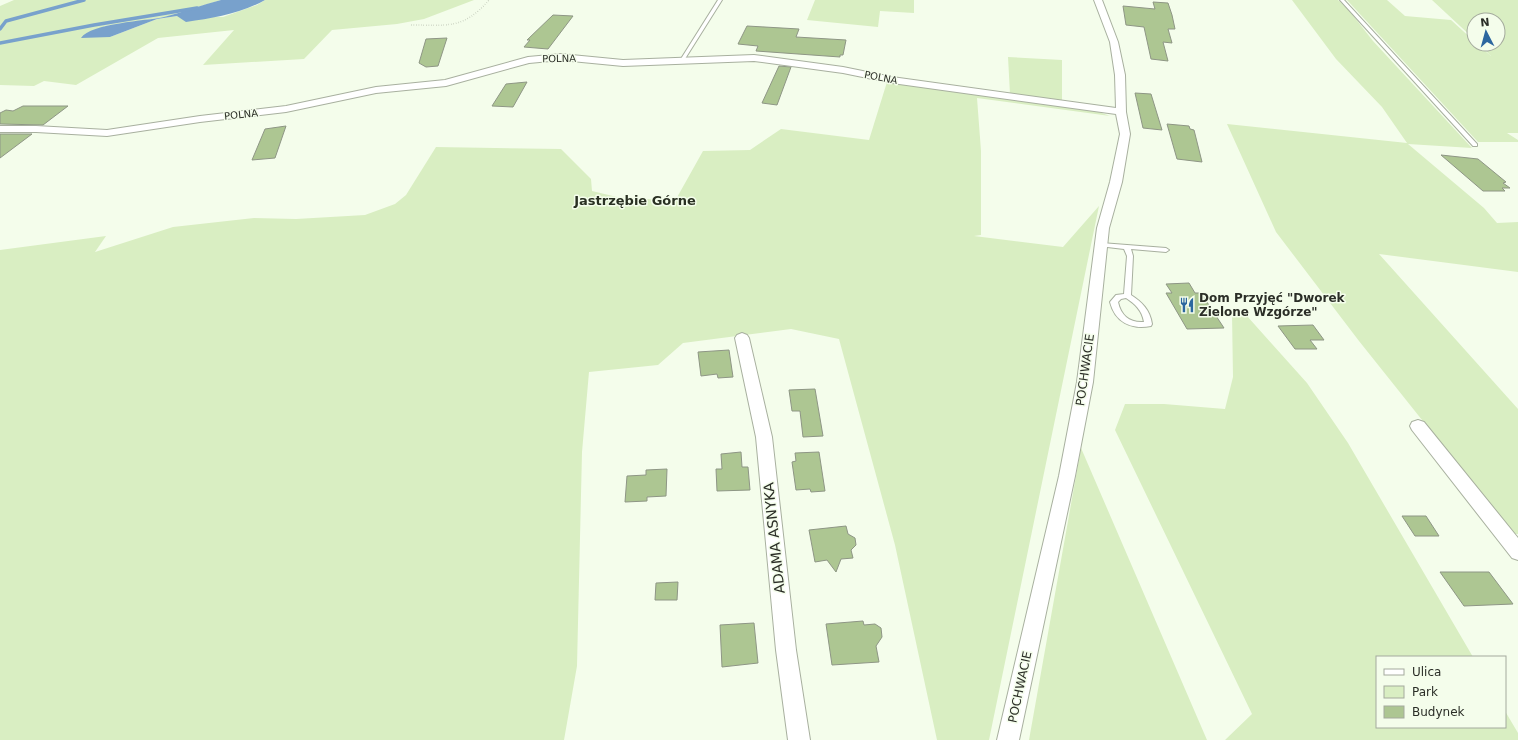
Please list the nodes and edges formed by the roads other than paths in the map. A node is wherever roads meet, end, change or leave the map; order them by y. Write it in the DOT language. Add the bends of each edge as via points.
graph roads {
  1 [pos="720,0"];
  2 [pos="1098,0"];
  3 [pos="1342,0"];
  4 [pos="681,62"];
  5 [pos="1121,112"];
  6 [pos="0,129"];
  7 [pos="1475,145"];
  8 [pos="1100,244"];
  9 [pos="1127,248"];
  10 [pos="1166,250"];
  11 [pos="1127,296"];
  12 [pos="742,338"];
  13 [pos="1418,426"];
  14 [pos="1518,552"];
  15 [pos="799,740"];
  16 [pos="1008,740"];
  1 -- 4 [label="lane"];
  2 -- 5 [label="street, POCHWACIE" via="1114,42 1120,75"];
  3 -- 7 [label="lane"];
  4 -- 5 [label="street, POLNA" via="754,58"];
  4 -- 6 [label="street, POLNA" via="623,63 544,57 446,83 376,90 286,109 107,133"];
  5 -- 8 [label="street, POCHWACIE" via="1125,134 1123,148"];
  8 -- 9 [label="lane"];
  8 -- 16 [label="street, POCHWACIE" via="1085,382 1067,476"];
  9 -- 10 [label="lane"];
  9 -- 11 [label="lane" via="1130,256"];
  11 -- 11 [label="lane" via="1140,303 1148,324 1130,324 1119,315 1114,308 1114,302"];
  12 -- 15 [label="street, ADAMA ASNYKA" via="764,437 786,650"];
  13 -- 14 [label="street"];
}
